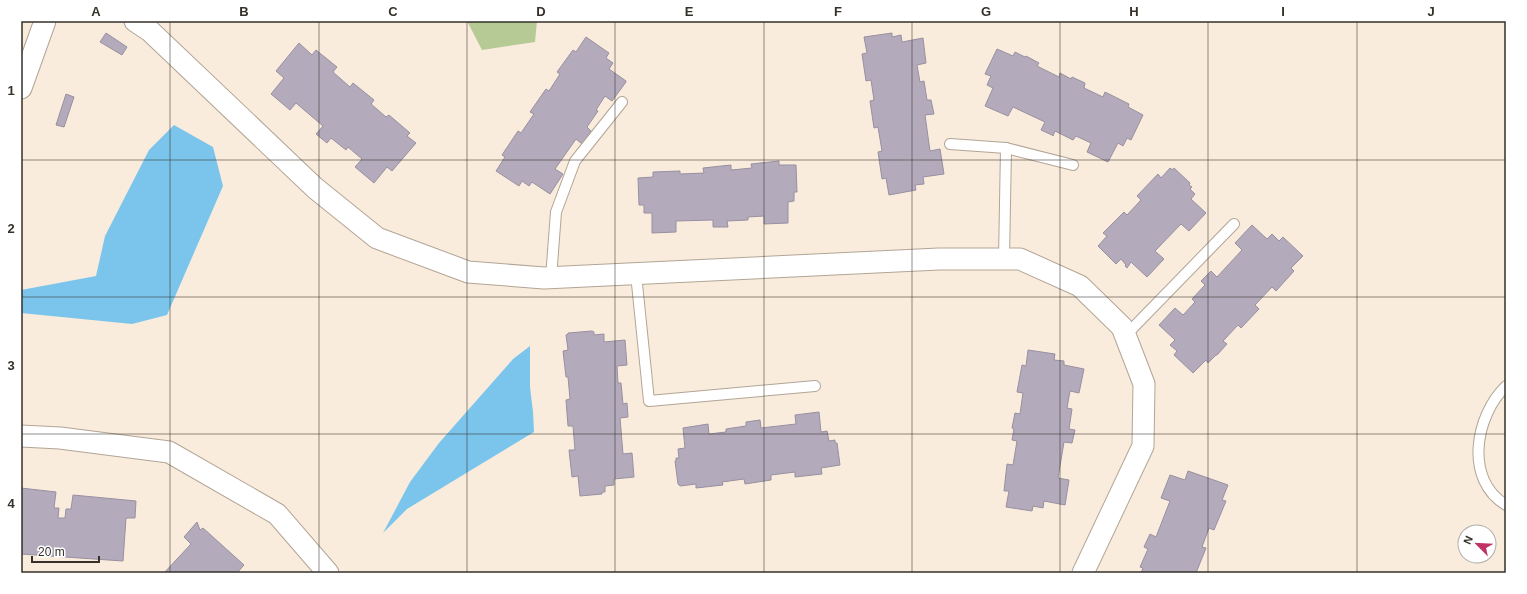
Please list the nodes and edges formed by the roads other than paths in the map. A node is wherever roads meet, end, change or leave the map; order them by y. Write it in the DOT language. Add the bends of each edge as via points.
graph roads {
  1 [pos="45,21"];
  2 [pos="135,21"];
  3 [pos="21,88"];
  4 [pos="622,102"];
  5 [pos="950,144"];
  6 [pos="1006,148"];
  7 [pos="1073,165"];
  8 [pos="1234,224"];
  9 [pos="1004,259"];
  10 [pos="636,274"];
  11 [pos="551,278"];
  12 [pos="1125,336"];
  13 [pos="815,386"];
  14 [pos="1506,386"];
  15 [pos="21,436"];
  16 [pos="1506,505"];
  17 [pos="328,573"];
  18 [pos="1083,573"];
  1 -- 3 [label="street"];
  2 -- 11 [label="street" via="150,31 315,188 377,238 468,272"];
  4 -- 11 [label="lane" via="575,161 556,212"];
  5 -- 6 [label="lane"];
  6 -- 7 [label="lane"];
  6 -- 9 [label="lane"];
  8 -- 12 [label="lane"];
  9 -- 10 [label="street" via="939,259"];
  9 -- 12 [label="street" via="1020,259 1080,286 1122,327"];
  10 -- 11 [label="street"];
  10 -- 13 [label="lane" via="649,400"];
  12 -- 18 [label="street" via="1144,384 1143,446"];
  14 -- 16 [label="lane" via="1486,416 1480,435 1479,453 1480,466 1489,491"];
  15 -- 17 [label="street" via="60,438 169,452 277,514"];
}
